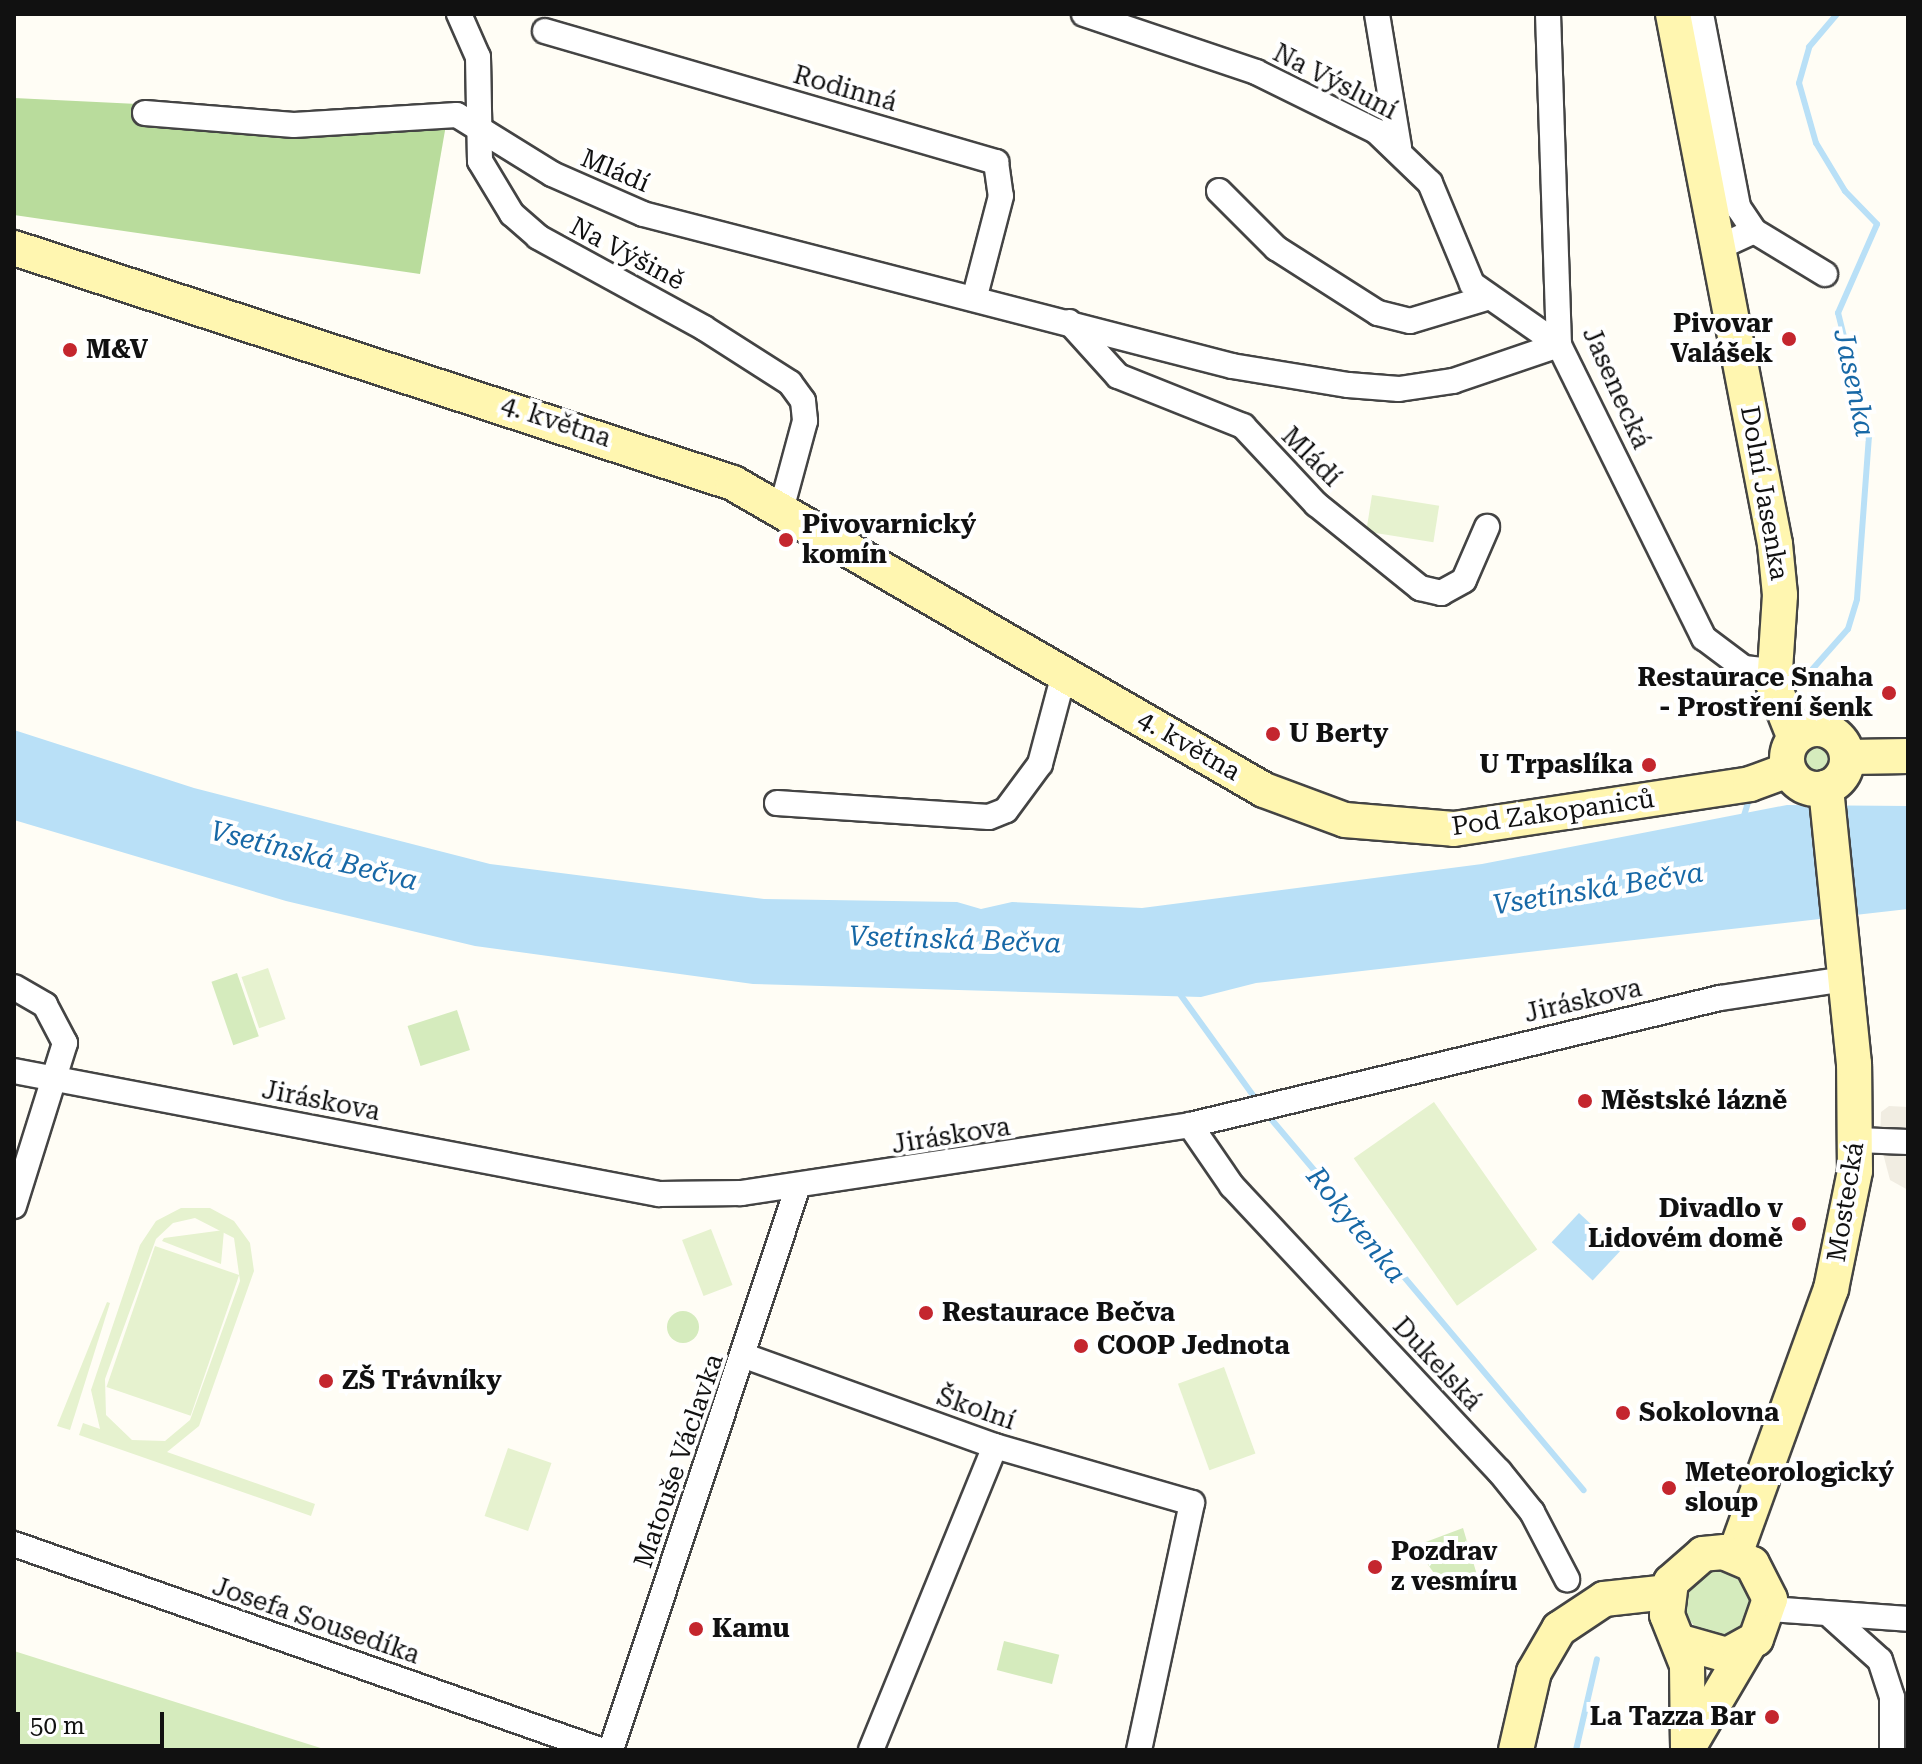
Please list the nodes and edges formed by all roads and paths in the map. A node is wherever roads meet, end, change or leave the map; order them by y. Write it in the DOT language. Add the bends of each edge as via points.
graph roads {
  1 [pos="459,14"];
  2 [pos="1084,14"];
  3 [pos="1377,14"];
  4 [pos="1548,14"];
  5 [pos="1673,14"];
  6 [pos="1701,14"];
  7 [pos="545,31"];
  8 [pos="145,113"];
  9 [pos="481,126"];
  10 [pos="1399,147"];
  11 [pos="1219,191"];
  12 [pos="1754,231"];
  13 [pos="14,248"];
  14 [pos="1718,248"];
  15 [pos="1825,274"];
  16 [pos="975,296"];
  17 [pos="1486,298"];
  18 [pos="1069,322"];
  19 [pos="1559,345"];
  20 [pos="782,506"];
  21 [pos="1487,527"];
  22 [pos="1774,671"];
  23 [pos="1064,674"];
  24 [pos="1794,736"];
  25 [pos="1908,756"];
  26 [pos="1850,757"];
  27 [pos="1788,770"];
  28 [pos="1828,792"];
  29 [pos="777,803"];
  30 [pos="1316,811"];
  31 [pos="1846,979"];
  32 [pos="14,987"];
  33 [pos="14,1071"];
  34 [pos="59,1080"];
  35 [pos="1190,1125"];
  36 [pos="1857,1140"];
  37 [pos="1906,1143"];
  38 [pos="797,1189"];
  39 [pos="14,1206"];
  40 [pos="745,1356"];
  41 [pos="995,1446"];
  42 [pos="14,1544"];
  43 [pos="1735,1554"];
  44 [pos="1667,1592"];
  45 [pos="1574,1594"];
  46 [pos="1770,1609"];
  47 [pos="1832,1617"];
  48 [pos="1908,1619"];
  49 [pos="1685,1643"];
  50 [pos="1748,1646"];
  51 [pos="1687,1749"];
  52 [pos="600,1750"];
  53 [pos="611,1750"];
  54 [pos="871,1750"];
  55 [pos="1139,1750"];
  56 [pos="1516,1750"];
  57 [pos="1892,1750"];
  1 -- 9 [label="street, Na Výšině" via="478,57"];
  2 -- 10 [label="street, Na Výsluní" via="1256,72"];
  3 -- 10 [label="street"];
  4 -- 19 [label="street, Jasenecká"];
  5 -- 14 [label="street, Dolní Jasenka"];
  6 -- 12 [label="street" via="1738,207"];
  7 -- 16 [label="street, Rodinná" via="996,162 1001,196"];
  8 -- 9 [label="street, Mládí" via="294,125 457,115"];
  9 -- 16 [label="street, Mládí" via="552,174 643,214"];
  9 -- 20 [label="street, Na Výšině" via="488,182 538,237 790,383 805,421"];
  10 -- 17 [label="street, Na Výsluní" via="1430,183 1460,264"];
  11 -- 17 [label="street" via="1276,248 1378,313 1410,321"];
  12 -- 14 [label="street"];
  12 -- 15 [label="street"];
  13 -- 20 [label="street, 4. května" via="643,450"];
  14 -- 22 [label="street, Dolní Jasenka" via="1779,571"];
  16 -- 18 [label="street, Mládí"];
  17 -- 19 [label="street, Na Výsluní"];
  18 -- 19 [label="street, Mládí" via="1232,366 1399,389 1453,381"];
  18 -- 21 [label="street, Mládí" via="1118,376 1243,426 1316,504 1420,588 1441,593 1464,580"];
  19 -- 22 [label="street, Jasenecká" via="1704,638 1744,668"];
  20 -- 23 [label="street, 4. května"];
  22 -- 24 [label="street, Dolní Jasenka" via="1779,707"];
  23 -- 29 [label="street" via="1040,764 1006,810 989,817"];
  23 -- 30 [label="street, 4. května" via="1264,790"];
  24 -- 26 [label="street" via="1826,734"];
  24 -- 27 [label="street" via="1784,752"];
  25 -- 26 [label="street"];
  26 -- 28 [label="street" via="1847,775"];
  27 -- 28 [label="street"];
  27 -- 30 [label="street, Pod Zakopaniců" via="1730,787 1454,829 1382,828"];
  28 -- 31 [label="street, Mostecká"];
  31 -- 35 [label="street, Jiráskova" via="1720,998"];
  31 -- 36 [label="street, Mostecká"];
  32 -- 34 [label="street" via="45,1005 62,1030"];
  33 -- 34 [label="street, Jiráskova"];
  34 -- 38 [label="street, Jiráskova" via="659,1194"];
  34 -- 39 [label="street"];
  35 -- 38 [label="street, Jiráskova"];
  35 -- 45 [label="street, Dukelská" via="1232,1186 1499,1471 1532,1512"];
  36 -- 37 [label="street"];
  36 -- 43 [label="street, Mostecká" via="1831,1289"];
  38 -- 40 [label="street, Matouše Václavka"];
  40 -- 41 [label="street, Školní"];
  40 -- 53 [label="street, Matouše Václavka"];
  41 -- 54 [label="street"];
  41 -- 55 [label="street, Školní" via="1192,1503"];
  42 -- 52 [label="street, Josefa Sousedíka"];
  43 -- 44 [label="street" via="1692,1558"];
  43 -- 46 [label="street" via="1765,1580"];
  44 -- 45 [label="street"];
  44 -- 49 [label="street" via="1671,1626"];
  45 -- 56 [label="street" via="1542,1653"];
  46 -- 47 [label="street"];
  46 -- 50 [label="street"];
  47 -- 48 [label="street"];
  47 -- 57 [label="street" via="1884,1669"];
  49 -- 50 [label="street" via="1715,1655"];
  49 -- 51 [label="street"];
  50 -- 51 [label="street"];
}
